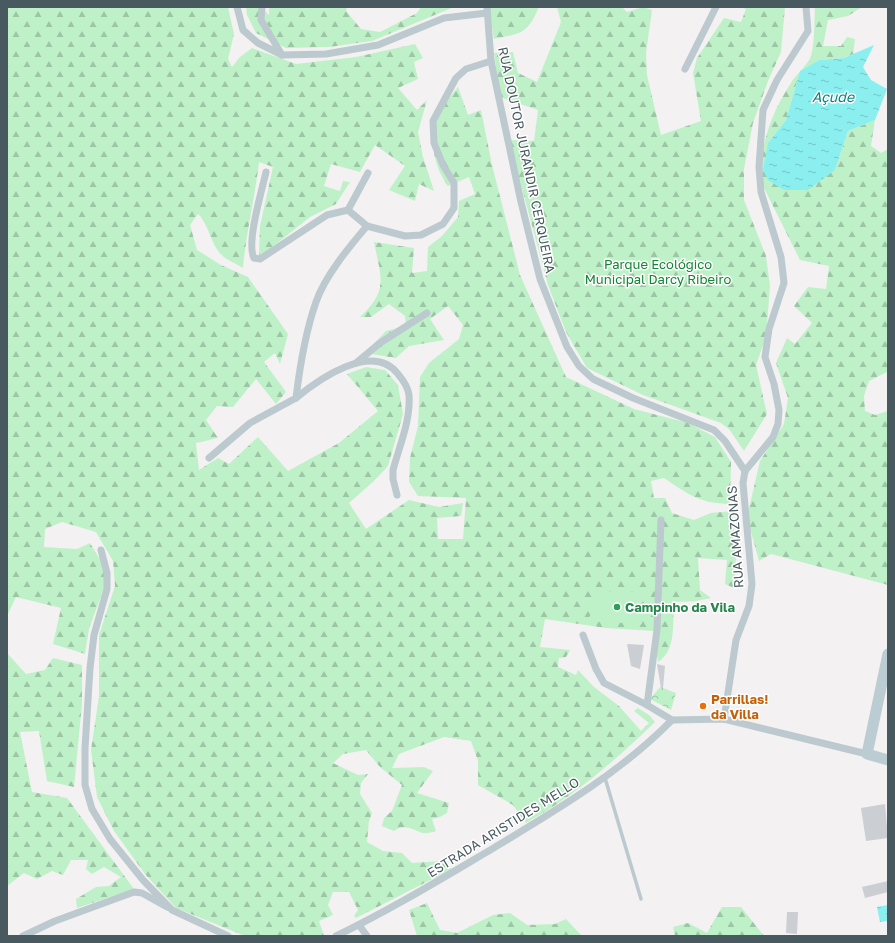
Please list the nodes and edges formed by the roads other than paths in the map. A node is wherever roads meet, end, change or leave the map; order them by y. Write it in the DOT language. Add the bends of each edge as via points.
graph roads {
  1 [pos="237,7"];
  2 [pos="262,7"];
  3 [pos="716,7"];
  4 [pos="806,7"];
  5 [pos="487,10"];
  6 [pos="282,55"];
  7 [pos="491,61"];
  8 [pos="685,69"];
  9 [pos="266,172"];
  10 [pos="368,173"];
  11 [pos="348,210"];
  12 [pos="368,226"];
  13 [pos="427,313"];
  14 [pos="356,364"];
  15 [pos="296,398"];
  16 [pos="209,458"];
  17 [pos="745,470"];
  18 [pos="397,495"];
  19 [pos="661,520"];
  20 [pos="101,550"];
  21 [pos="583,635"];
  22 [pos="888,654"];
  23 [pos="647,705"];
  24 [pos="724,719"];
  25 [pos="672,720"];
  26 [pos="867,754"];
  27 [pos="888,760"];
  28 [pos="604,778"];
  29 [pos="640,899"];
  30 [pos="172,910"];
  31 [pos="359,924"];
  32 [pos="23,936"];
  33 [pos="228,936"];
  34 [pos="336,936"];
  35 [pos="367,936"];
  1 -- 6 [label="street" via="243,30 258,44"];
  2 -- 6 [label="street" via="262,20"];
  3 -- 8 [label="street"];
  4 -- 17 [label="street" via="808,31 777,80 762,110 759,167 761,192 781,257 784,283 769,329 765,356 779,410 778,424 773,437"];
  5 -- 6 [label="street" via="444,18 378,46 326,54"];
  5 -- 7 [label="street, RUA DOUTOR JURANDIR CERQUEIRA"];
  7 -- 12 [label="street" via="466,69 456,78 433,121 434,143 454,183 454,208 443,224 421,235 405,236"];
  7 -- 17 [label="street, RUA DOUTOR JURANDIR CERQUEIRA" via="540,279 567,348 579,366 593,379 714,430"];
  9 -- 11 [label="street" via="254,225 254,258 260,259 327,215"];
  10 -- 11 [label="street"];
  11 -- 12 [label="street"];
  12 -- 15 [label="street" via="342,255 316,301 304,345"];
  13 -- 14 [label="street" via="380,344"];
  14 -- 15 [label="street" via="318,380"];
  14 -- 18 [label="street" via="374,361 392,366 404,382 409,395 407,417 393,470"];
  15 -- 16 [label="street" via="250,423"];
  17 -- 24 [label="street, RUA AMAZONAS" via="743,483 752,584 748,611 736,640"];
  19 -- 23 [label="street" via="657,630"];
  20 -- 30 [label="street" via="108,589 94,635 90,668 85,785 92,809 110,840"];
  21 -- 23 [label="street" via="604,683"];
  22 -- 26 [label="street"];
  23 -- 25 [label="street"];
  24 -- 25 [label="street"];
  24 -- 26 [label="street"];
  25 -- 28 [label="street, ESTRADA ARISTIDES MELLO" via="647,746"];
  26 -- 27 [label="street"];
  28 -- 29 [label="lane"];
  28 -- 31 [label="street, ESTRADA ARISTIDES MELLO" via="406,900"];
  30 -- 32 [label="street" via="134,892 55,921"];
  30 -- 33 [label="street"];
  31 -- 34 [label="street, ESTRADA ARISTIDES MELLO"];
  31 -- 35 [label="street"];
}
